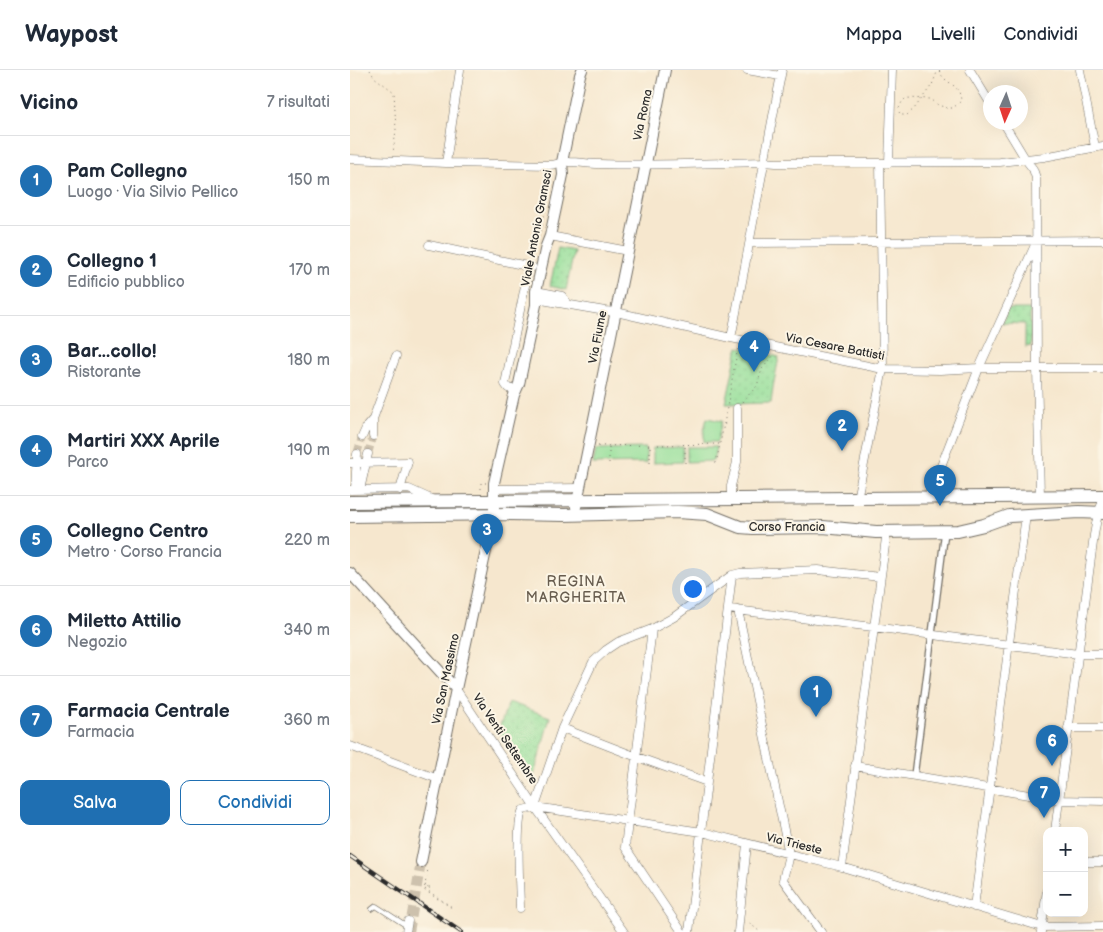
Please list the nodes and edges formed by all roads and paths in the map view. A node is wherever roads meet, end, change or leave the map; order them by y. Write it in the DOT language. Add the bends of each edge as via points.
graph roads {
  1 [pos="370,70"];
  2 [pos="460,70"];
  3 [pos="582,70"];
  4 [pos="665,70"];
  5 [pos="747,70"];
  6 [pos="892,70"];
  7 [pos="939,70"];
  8 [pos="970,70"];
  9 [pos="1080,70"];
  10 [pos="781,73"];
  11 [pos="983,91"];
  12 [pos="922,99"];
  13 [pos="1008,130"];
  14 [pos="1099,147"];
  15 [pos="350,160"];
  16 [pos="1026,160"];
  17 [pos="394,161"];
  18 [pos="562,162"];
  19 [pos="764,162"];
  20 [pos="880,162"];
  21 [pos="889,163"];
  22 [pos="446,164"];
  23 [pos="646,164"];
  24 [pos="550,236"];
  25 [pos="1103,240"];
  26 [pos="1037,241"];
  27 [pos="882,242"];
  28 [pos="750,243"];
  29 [pos="429,244"];
  30 [pos="628,251"];
  31 [pos="529,266"];
  32 [pos="541,269"];
  33 [pos="536,295"];
  34 [pos="616,312"];
  35 [pos="732,338"];
  36 [pos="738,347"];
  37 [pos="780,348"];
  38 [pos="396,356"];
  39 [pos="979,368"];
  40 [pos="1038,368"];
  41 [pos="1103,368"];
  42 [pos="883,369"];
  43 [pos="517,390"];
  44 [pos="737,408"];
  45 [pos="373,419"];
  46 [pos="724,424"];
  47 [pos="737,424"];
  48 [pos="362,436"];
  49 [pos="372,436"];
  50 [pos="719,444"];
  51 [pos="685,445"];
  52 [pos="594,446"];
  53 [pos="609,446"];
  54 [pos="650,446"];
  55 [pos="357,454"];
  56 [pos="368,454"];
  57 [pos="366,462"];
  58 [pos="353,463"];
  59 [pos="685,463"];
  60 [pos="716,463"];
  61 [pos="609,464"];
  62 [pos="650,464"];
  63 [pos="400,490"];
  64 [pos="354,493"];
  65 [pos="579,494"];
  66 [pos="494,495"];
  67 [pos="1040,496"];
  68 [pos="1103,496"];
  69 [pos="929,497"];
  70 [pos="730,498"];
  71 [pos="857,499"];
  72 [pos="435,501"];
  73 [pos="1103,501"];
  74 [pos="1100,513"];
  75 [pos="494,514"];
  76 [pos="574,514"];
  77 [pos="1026,515"];
  78 [pos="350,516"];
  79 [pos="945,531"];
  80 [pos="886,538"];
  81 [pos="350,573"];
  82 [pos="732,575"];
  83 [pos="880,577"];
  84 [pos="728,609"];
  85 [pos="738,610"];
  86 [pos="874,627"];
  87 [pos="652,628"];
  88 [pos="932,634"];
  89 [pos="1009,645"];
  90 [pos="1078,654"];
  91 [pos="1103,654"];
  92 [pos="456,689"];
  93 [pos="562,728"];
  94 [pos="1068,728"];
  95 [pos="1103,728"];
  96 [pos="350,746"];
  97 [pos="637,757"];
  98 [pos="855,766"];
  99 [pos="914,776"];
  100 [pos="438,779"];
  101 [pos="707,782"];
  102 [pos="990,788"];
  103 [pos="1059,800"];
  104 [pos="1103,801"];
  105 [pos="535,807"];
  106 [pos="629,822"];
  107 [pos="1056,827"];
  108 [pos="702,832"];
  109 [pos="747,844"];
  110 [pos="789,854"];
  111 [pos="421,862"];
  112 [pos="1088,862"];
  113 [pos="1103,862"];
  114 [pos="842,867"];
  115 [pos="425,888"];
  116 [pos="974,907"];
  117 [pos="520,908"];
  118 [pos="372,909"];
  119 [pos="740,914"];
  120 [pos="407,926"];
  121 [pos="1103,926"];
  122 [pos="1042,929"];
  123 [pos="624,932"];
  124 [pos="682,932"];
  125 [pos="689,932"];
  126 [pos="738,932"];
  127 [pos="760,932"];
  128 [pos="822,932"];
  1 -- 17 [label="path" via="394,92"];
  2 -- 22 [label="street"];
  3 -- 18 [label="street, Viale Antonio Gramsci"];
  4 -- 23 [label="street, Via Roma"];
  5 -- 10 [label="street"];
  6 -- 21 [label="street"];
  7 -- 12 [label="path"];
  7 -- 12 [label="path" via="941,76 961,93 961,101 953,108 947,108 931,99"];
  8 -- 11 [label="street"];
  9 -- 14 [label="street"];
  10 -- 19 [label="street"];
  12 -- 12 [label="path" via="907,115 901,115 898,110 906,98"];
  13 -- 16 [label="street"];
  14 -- 16 [label="street"];
  15 -- 17 [label="street"];
  16 -- 21 [label="street"];
  16 -- 26 [label="street" via="1034,169 1036,178"];
  17 -- 22 [label="street"];
  18 -- 22 [label="street" via="554,165"];
  18 -- 23 [label="street"];
  18 -- 24 [label="street, Viale Antonio Gramsci" via="563,175"];
  19 -- 20 [label="street"];
  19 -- 23 [label="street"];
  19 -- 28 [label="street"];
  20 -- 21 [label="street"];
  20 -- 27 [label="street"];
  23 -- 30 [label="street, Via Fiume"];
  24 -- 30 [label="street"];
  24 -- 32 [label="street, Viale Antonio Gramsci"];
  25 -- 26 [label="street"];
  26 -- 27 [label="street"];
  26 -- 39 [label="street"];
  26 -- 40 [label="street"];
  27 -- 28 [label="street"];
  27 -- 42 [label="street"];
  28 -- 35 [label="street"];
  29 -- 31 [label="street"];
  30 -- 34 [label="street, Via Fiume"];
  31 -- 32 [label="street"];
  31 -- 43 [label="street, Viale Antonio Gramsci" via="505,384"];
  32 -- 33 [label="street, Viale Antonio Gramsci"];
  33 -- 34 [label="street, Via Cesare Battisti"];
  33 -- 43 [label="street, Viale Antonio Gramsci"];
  34 -- 35 [label="street, Via Cesare Battisti"];
  34 -- 65 [label="street, Via Fiume"];
  35 -- 37 [label="street, Via Cesare Battisti"];
  36 -- 46 [label="path"];
  37 -- 42 [label="street, Via Cesare Battisti"];
  37 -- 44 [label="path" via="762,369 757,386"];
  38 -- 45 [label="street"];
  39 -- 40 [label="street, Via Cesare Battisti"];
  39 -- 42 [label="street, Via Cesare Battisti"];
  39 -- 69 [label="street"];
  40 -- 41 [label="street, Via Cesare Battisti"];
  40 -- 67 [label="street"];
  42 -- 71 [label="street"];
  43 -- 66 [label="street, Viale Antonio Gramsci" via="494,483"];
  44 -- 47 [label="street"];
  45 -- 48 [label="street"];
  45 -- 49 [label="street"];
  46 -- 47 [label="path"];
  46 -- 50 [label="path"];
  47 -- 70 [label="street" via="737,462"];
  50 -- 51 [label="path"];
  50 -- 60 [label="path"];
  51 -- 54 [label="path"];
  51 -- 59 [label="path"];
  52 -- 53 [label="path"];
  53 -- 54 [label="path"];
  53 -- 61 [label="path"];
  54 -- 62 [label="path"];
  55 -- 58 [label="street"];
  56 -- 57 [label="street"];
  57 -- 58 [label="street"];
  57 -- 63 [label="street" via="408,462"];
  57 -- 64 [label="street"];
  58 -- 64 [label="street"];
  63 -- 64 [label="street"];
  63 -- 72 [label="street" via="409,489"];
  64 -- 72 [label="main road"];
  65 -- 66 [label="main road"];
  65 -- 70 [label="main road"];
  65 -- 76 [label="street, Via Fiume"];
  66 -- 72 [label="main road"];
  66 -- 75 [label="street, Via San Massimo"];
  67 -- 68 [label="main road"];
  67 -- 69 [label="main road"];
  69 -- 71 [label="main road"];
  70 -- 71 [label="main road"];
  73 -- 74 [label="street"];
  74 -- 77 [label="main road, Corso Francia"];
  74 -- 90 [label="street"];
  75 -- 76 [label="main road, Corso Francia"];
  75 -- 78 [label="main road, Corso Francia"];
  75 -- 92 [label="street, Via San Massimo"];
  76 -- 79 [label="main road, Corso Francia" via="676,512 708,514 740,527 754,528"];
  77 -- 79 [label="main road, Corso Francia" via="1009,516 958,531"];
  77 -- 89 [label="street"];
  79 -- 88 [label="street"];
  80 -- 83 [label="street"];
  81 -- 92 [label="street, Via Venti Settembre"];
  82 -- 83 [label="street" via="818,570"];
  82 -- 84 [label="street"];
  82 -- 87 [label="street" via="674,617"];
  83 -- 86 [label="street"];
  84 -- 85 [label="street"];
  84 -- 101 [label="street"];
  85 -- 86 [label="street"];
  85 -- 110 [label="street"];
  86 -- 88 [label="street"];
  86 -- 98 [label="street"];
  87 -- 93 [label="street" via="618,642 593,662"];
  87 -- 97 [label="street"];
  88 -- 89 [label="street"];
  88 -- 99 [label="street"];
  89 -- 90 [label="street"];
  89 -- 102 [label="street"];
  90 -- 91 [label="street"];
  90 -- 94 [label="street"];
  92 -- 100 [label="street, Via San Massimo"];
  92 -- 105 [label="street, Via Venti Settembre"];
  93 -- 97 [label="street"];
  93 -- 105 [label="street"];
  94 -- 95 [label="street"];
  94 -- 103 [label="street"];
  96 -- 100 [label="street"];
  97 -- 101 [label="street"];
  97 -- 106 [label="street"];
  98 -- 99 [label="street"];
  98 -- 114 [label="street"];
  99 -- 102 [label="street"];
  100 -- 111 [label="street, Via San Massimo"];
  101 -- 108 [label="street"];
  102 -- 103 [label="street"];
  102 -- 116 [label="street"];
  103 -- 104 [label="street"];
  103 -- 107 [label="street"];
  105 -- 106 [label="street, Via Trieste"];
  105 -- 117 [label="street" via="520,813"];
  105 -- 123 [label="street, Via Venti Settembre"];
  106 -- 108 [label="street, Via Trieste"];
  106 -- 124 [label="street" via="625,847"];
  108 -- 109 [label="street, Via Trieste"];
  108 -- 125 [label="street"];
  109 -- 110 [label="street, Via Trieste"];
  109 -- 119 [label="street"];
  110 -- 114 [label="street, Via Trieste"];
  110 -- 128 [label="street" via="783,880"];
  112 -- 113 [label="street"];
  114 -- 116 [label="street, Via Trieste"];
  115 -- 115 [label="path" via="452,908 424,890 424,884 431,889"];
  116 -- 122 [label="street, Via Trieste"];
  118 -- 120 [label="lane" via="376,906"];
  119 -- 126 [label="street"];
  119 -- 127 [label="path"];
  121 -- 122 [label="street, Via Trieste"];
}
